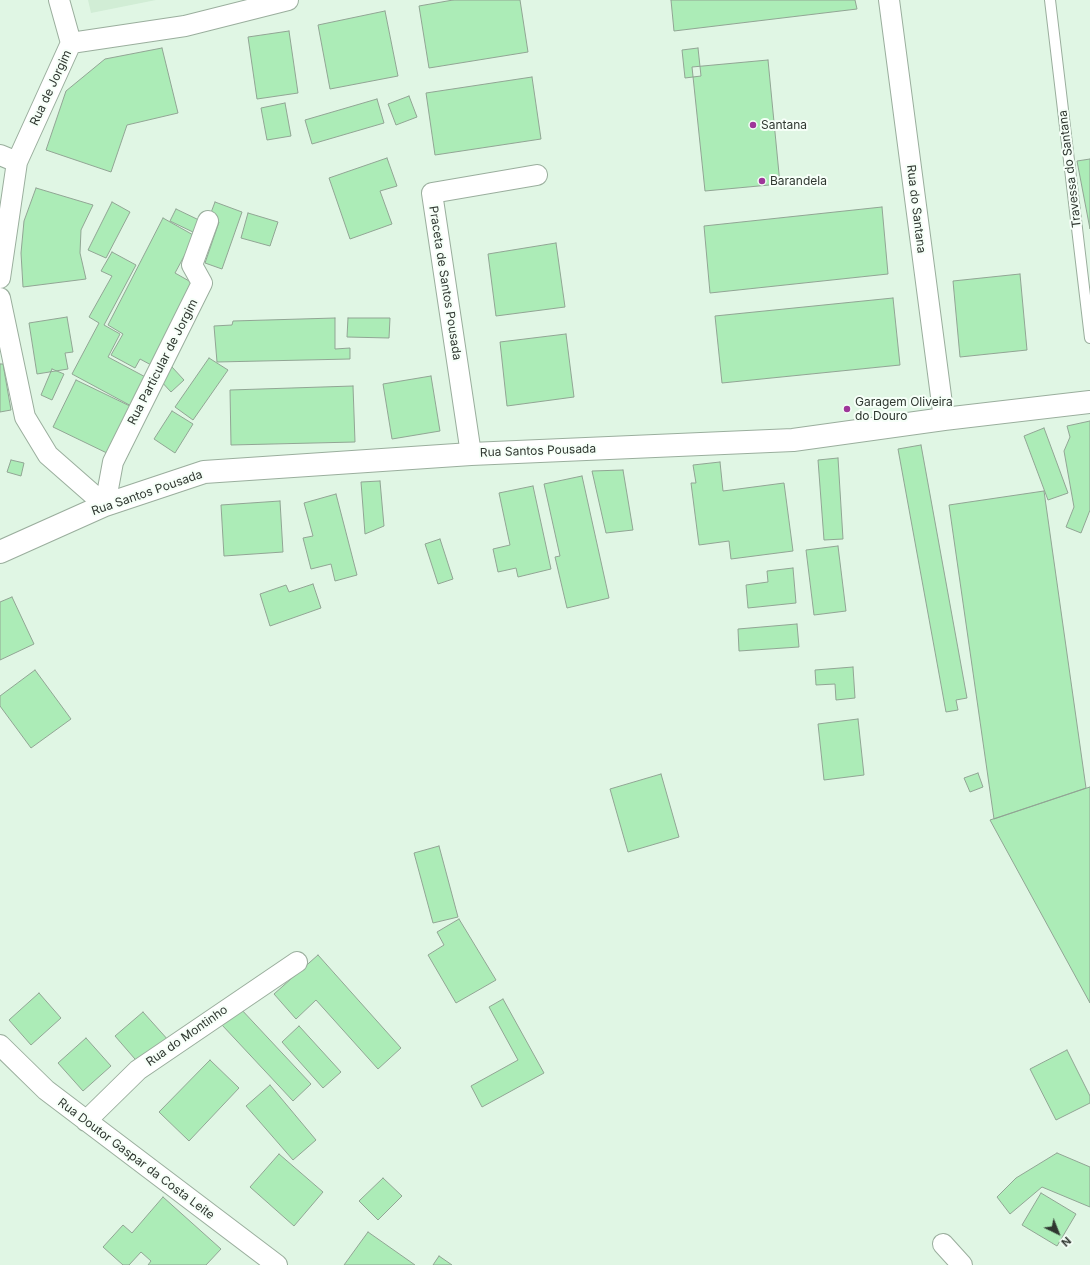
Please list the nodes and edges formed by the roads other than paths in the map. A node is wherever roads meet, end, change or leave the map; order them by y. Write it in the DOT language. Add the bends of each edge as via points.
graph roads {
  1 [pos="59,0"];
  2 [pos="288,0"];
  3 [pos="889,0"];
  4 [pos="1050,0"];
  5 [pos="71,43"];
  6 [pos="8,158"];
  7 [pos="537,175"];
  8 [pos="208,221"];
  9 [pos="0,278"];
  10 [pos="0,298"];
  11 [pos="1090,338"];
  12 [pos="1090,402"];
  13 [pos="944,419"];
  14 [pos="471,454"];
  15 [pos="106,505"];
  16 [pos="0,552"];
  17 [pos="297,962"];
  18 [pos="0,1045"];
  19 [pos="86,1121"];
  20 [pos="943,1244"];
  21 [pos="277,1265"];
  22 [pos="962,1265"];
  1 -- 5 [label="street"];
  2 -- 5 [label="street, Rua de Jorgim" via="185,26"];
  3 -- 13 [label="street, Rua do Santana"];
  4 -- 11 [label="lane, Travessa do Santana"];
  5 -- 6 [label="street, Rua de Jorgim"];
  6 -- 9 [label="street, Rua de Jorgim"];
  7 -- 14 [label="street, Praceta de Santos Pousada" via="432,193"];
  8 -- 15 [label="street, Rua Particular de Jorgim" via="192,265 202,283 113,462"];
  10 -- 15 [label="street" via="25,417 48,455"];
  12 -- 13 [label="street, Rua Santos Pousada"];
  13 -- 14 [label="street, Rua Santos Pousada" via="793,440"];
  14 -- 15 [label="street, Rua Santos Pousada" via="204,472"];
  15 -- 16 [label="street, Rua Santos Pousada"];
  17 -- 19 [label="street, Rua do Montinho" via="138,1070"];
  18 -- 19 [label="street, Rua Doutor Gaspar da Costa Leite" via="46,1090"];
  19 -- 21 [label="street, Rua Doutor Gaspar da Costa Leite"];
  20 -- 22 [label="street"];
}
